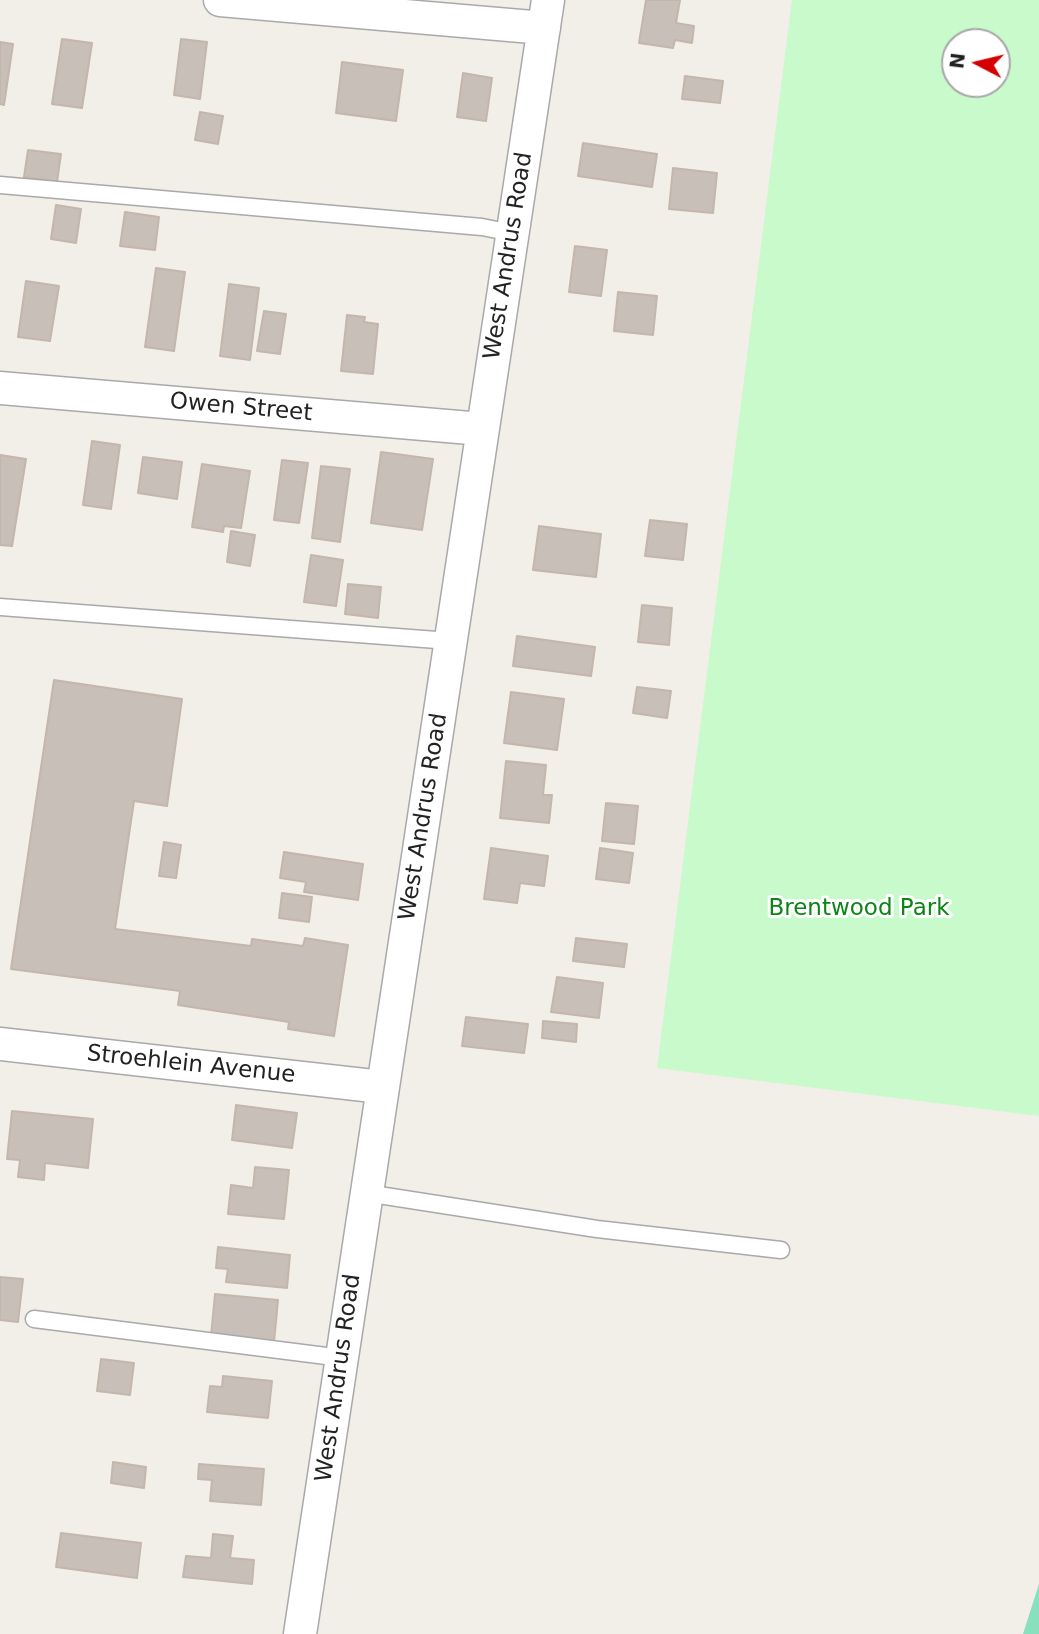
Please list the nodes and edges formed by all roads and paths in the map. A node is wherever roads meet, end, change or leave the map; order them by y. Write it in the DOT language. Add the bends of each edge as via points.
graph roads {
  1 [pos="220,0"];
  2 [pos="546,14"];
  3 [pos="0,185"];
  4 [pos="512,233"];
  5 [pos="0,388"];
  6 [pos="482,429"];
  7 [pos="0,607"];
  8 [pos="450,641"];
  9 [pos="0,1044"];
  10 [pos="382,1087"];
  11 [pos="366,1193"];
  12 [pos="781,1250"];
  13 [pos="34,1320"];
  14 [pos="342,1358"];
  15 [pos="300,1634"];
  1 -- 2 [label="street"];
  2 -- 4 [label="street, West Andrus Road"];
  3 -- 4 [label="lane"];
  4 -- 6 [label="street, West Andrus Road"];
  5 -- 6 [label="street, Owen Street"];
  6 -- 8 [label="street, West Andrus Road"];
  7 -- 8 [label="lane"];
  8 -- 10 [label="street, West Andrus Road"];
  9 -- 10 [label="street, Stroehlein Avenue"];
  10 -- 11 [label="street, West Andrus Road"];
  11 -- 12 [label="lane" via="597,1229"];
  11 -- 14 [label="street, West Andrus Road"];
  13 -- 14 [label="lane"];
  14 -- 15 [label="street, West Andrus Road"];
}
